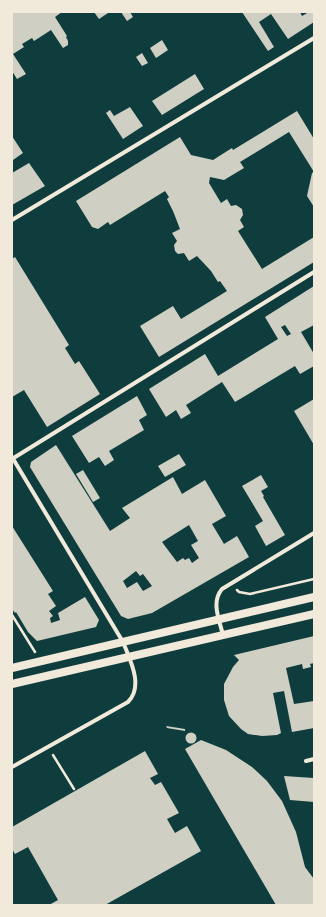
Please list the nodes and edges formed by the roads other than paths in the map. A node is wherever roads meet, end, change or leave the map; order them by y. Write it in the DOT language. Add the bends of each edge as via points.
graph roads {
  1 [pos="314,38"];
  2 [pos="12,220"];
  3 [pos="314,272"];
  4 [pos="12,458"];
  5 [pos="314,533"];
  6 [pos="314,597"];
  7 [pos="314,614"];
  8 [pos="219,620"];
  9 [pos="222,635"];
  10 [pos="123,642"];
  11 [pos="128,656"];
  12 [pos="12,668"];
  13 [pos="12,684"];
  14 [pos="314,759"];
  15 [pos="306,761"];
  16 [pos="12,767"];
  1 -- 2 [label="street"];
  3 -- 4 [label="street"];
  4 -- 10 [label="street"];
  5 -- 8 [label="street" via="222,589 216,599"];
  6 -- 8 [label="main road"];
  7 -- 9 [label="main road"];
  8 -- 9 [label="street"];
  8 -- 10 [label="main road"];
  9 -- 11 [label="main road"];
  10 -- 11 [label="street"];
  10 -- 12 [label="main road"];
  11 -- 13 [label="main road"];
  11 -- 16 [label="street" via="136,686 128,702"];
  14 -- 15 [label="street"];
}
